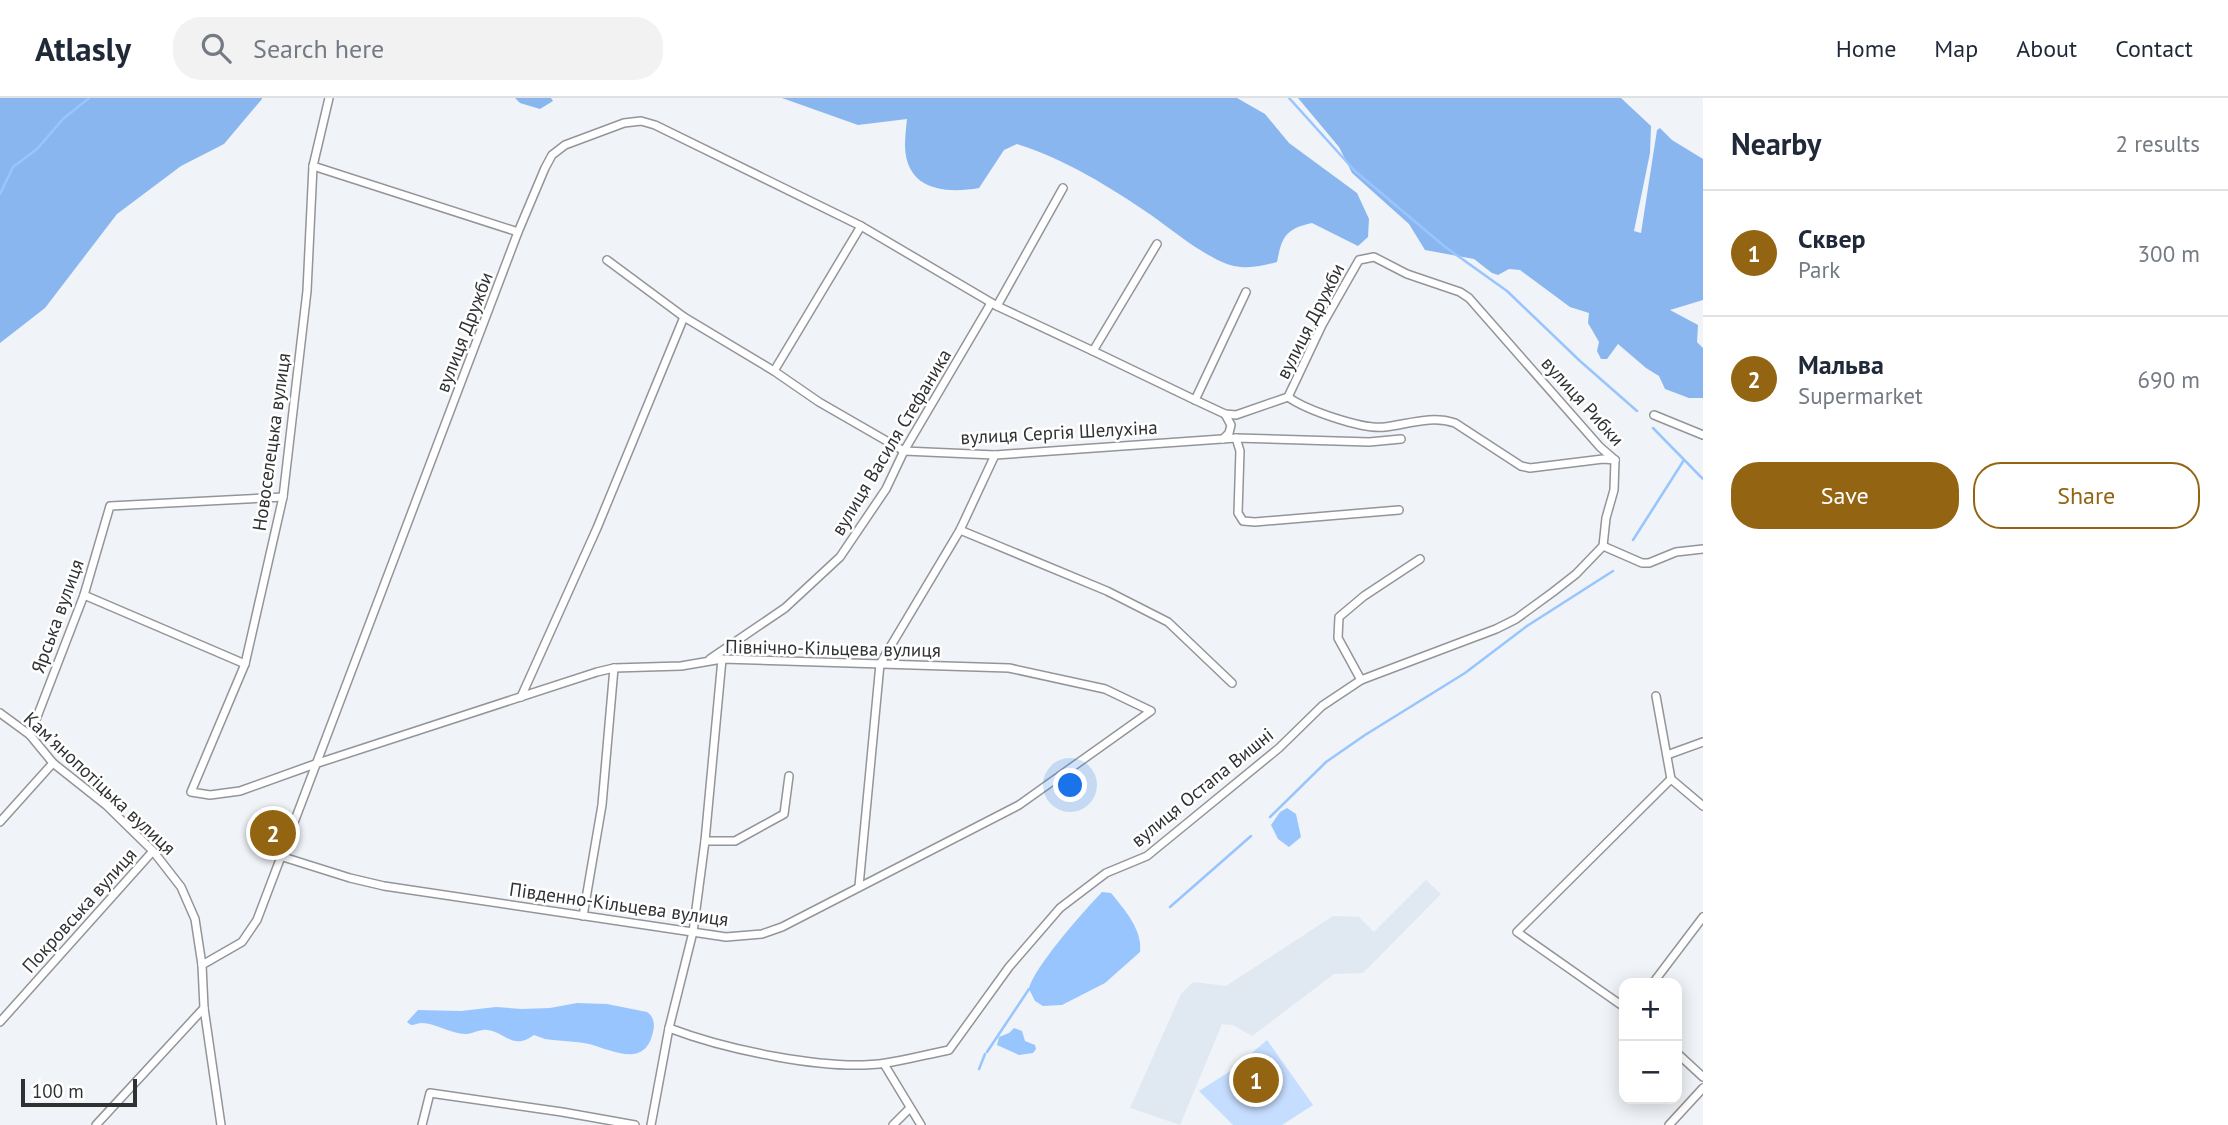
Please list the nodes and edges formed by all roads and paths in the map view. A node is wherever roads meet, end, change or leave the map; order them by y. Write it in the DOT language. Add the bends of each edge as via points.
graph roads {
  1 [pos="329,98"];
  2 [pos="313,166"];
  3 [pos="1063,188"];
  4 [pos="861,226"];
  5 [pos="518,232"];
  6 [pos="1157,244"];
  7 [pos="607,260"];
  8 [pos="1359,260"];
  9 [pos="1246,292"];
  10 [pos="994,305"];
  11 [pos="684,317"];
  12 [pos="1093,351"];
  13 [pos="774,371"];
  14 [pos="1288,397"];
  15 [pos="1195,400"];
  16 [pos="1225,414"];
  17 [pos="1654,415"];
  18 [pos="1423,420"];
  19 [pos="1703,435"];
  20 [pos="1236,438"];
  21 [pos="1223,439"];
  22 [pos="1401,439"];
  23 [pos="904,451"];
  24 [pos="995,455"];
  25 [pos="1615,460"];
  26 [pos="283,497"];
  27 [pos="1399,510"];
  28 [pos="960,530"];
  29 [pos="1603,546"];
  30 [pos="1703,549"];
  31 [pos="1420,558"];
  32 [pos="84,595"];
  33 [pos="722,659"];
  34 [pos="706,662"];
  35 [pos="245,664"];
  36 [pos="880,664"];
  37 [pos="614,668"];
  38 [pos="1361,680"];
  39 [pos="1232,682"];
  40 [pos="1656,696"];
  41 [pos="521,697"];
  42 [pos="1151,711"];
  43 [pos="0,713"];
  44 [pos="30,735"];
  45 [pos="1703,742"];
  46 [pos="1667,755"];
  47 [pos="53,762"];
  48 [pos="318,763"];
  49 [pos="789,776"];
  50 [pos="1671,779"];
  51 [pos="191,792"];
  52 [pos="1703,806"];
  53 [pos="0,822"];
  54 [pos="705,841"];
  55 [pos="153,850"];
  56 [pos="280,856"];
  57 [pos="859,886"];
  58 [pos="583,916"];
  59 [pos="1703,918"];
  60 [pos="694,932"];
  61 [pos="202,965"];
  62 [pos="1657,978"];
  63 [pos="1619,1003"];
  64 [pos="204,1008"];
  65 [pos="0,1023"];
  66 [pos="669,1028"];
  67 [pos="1682,1058"];
  68 [pos="884,1064"];
  69 [pos="1703,1077"];
  70 [pos="1703,1088"];
  71 [pos="911,1108"];
  72 [pos="96,1125"];
  73 [pos="221,1125"];
  74 [pos="422,1125"];
  75 [pos="635,1125"];
  76 [pos="651,1125"];
  77 [pos="893,1125"];
  78 [pos="921,1125"];
  79 [pos="1670,1125"];
  1 -- 2 [label="street, Новоселецька вулиця"];
  2 -- 5 [label="street"];
  2 -- 26 [label="street, Новоселецька вулиця" via="307,291"];
  3 -- 10 [label="street"];
  4 -- 5 [label="street, вулиця Дружби" via="641,121 624,122 565,145 552,155"];
  4 -- 10 [label="street, вулиця Дружби"];
  4 -- 13 [label="street"];
  5 -- 48 [label="street, вулиця Дружби"];
  6 -- 12 [label="street"];
  7 -- 11 [label="street, вулиця Сергія Шелухіна"];
  8 -- 14 [label="street, вулиця Дружби"];
  8 -- 25 [label="street, вулиця Рибки" via="1374,257 1469,298"];
  9 -- 15 [label="street"];
  10 -- 12 [label="street, вулиця Дружби"];
  10 -- 23 [label="street, вулиця Василя Стефаника"];
  11 -- 13 [label="street, вулиця Сергія Шелухіна"];
  11 -- 41 [label="street"];
  12 -- 15 [label="street, вулиця Дружби"];
  13 -- 23 [label="street, вулиця Сергія Шелухіна"];
  14 -- 16 [label="street, вулиця Дружби" via="1242,414"];
  14 -- 18 [label="street, вулиця Дружби" via="1303,407 1382,428"];
  15 -- 16 [label="street, вулиця Дружби"];
  16 -- 21 [label="street" via="1231,425"];
  17 -- 19 [label="street"];
  18 -- 25 [label="street, вулиця Рибки" via="1455,423 1530,468"];
  20 -- 21 [label="street, вулиця Сергія Шелухіна"];
  20 -- 22 [label="street, вулиця Сергія Шелухіна"];
  20 -- 27 [label="street" via="1240,451 1238,513 1243,521"];
  21 -- 24 [label="street, вулиця Сергія Шелухіна"];
  23 -- 24 [label="street, вулиця Сергія Шелухіна"];
  23 -- 34 [label="street, вулиця Василя Стефаника" via="886,489 840,558 785,608"];
  24 -- 28 [label="street"];
  25 -- 29 [label="street"];
  26 -- 32 [label="street, Ярська вулиця" via="110,506"];
  26 -- 35 [label="street, Новоселецька вулиця"];
  28 -- 36 [label="street"];
  28 -- 39 [label="street" via="1107,591 1168,622"];
  29 -- 30 [label="street" via="1642,563"];
  29 -- 38 [label="street, вулиця Остапа Вишні" via="1576,574 1516,619"];
  31 -- 38 [label="street" via="1339,617 1338,638"];
  32 -- 35 [label="street"];
  32 -- 44 [label="street, Ярська вулиця"];
  33 -- 34 [label="street, Північно-Кільцева вулиця"];
  33 -- 36 [label="street, Північно-Кільцева вулиця"];
  33 -- 54 [label="street"];
  34 -- 37 [label="street, Північно-Кільцева вулиця"];
  35 -- 51 [label="street, Новоселецька вулиця"];
  36 -- 42 [label="street, Північно-Кільцева вулиця" via="1009,668 1105,689"];
  36 -- 57 [label="street"];
  37 -- 41 [label="street, Північно-Кільцева вулиця"];
  37 -- 58 [label="street" via="602,805"];
  38 -- 68 [label="street, вулиця Остапа Вишні" via="1322,706 1279,748 1147,856 1106,873 1060,908 1009,967 949,1050"];
  40 -- 46 [label="street"];
  41 -- 48 [label="street, Північно-Кільцева вулиця"];
  42 -- 57 [label="street, Південно-Кільцева вулиця" via="1018,805"];
  43 -- 44 [label="street, Камʼянопотіцька вулиця"];
  44 -- 47 [label="street, Камʼянопотіцька вулиця"];
  45 -- 46 [label="street"];
  46 -- 50 [label="street"];
  47 -- 53 [label="street"];
  47 -- 55 [label="street, Камʼянопотіцька вулиця"];
  48 -- 51 [label="street, Північно-Кільцева вулиця" via="240,791"];
  48 -- 56 [label="street, вулиця Дружби"];
  49 -- 54 [label="street" via="784,814 735,841"];
  50 -- 52 [label="street"];
  50 -- 63 [label="street" via="1517,932"];
  54 -- 60 [label="street"];
  55 -- 61 [label="street, Камʼянопотіцька вулиця" via="188,901"];
  55 -- 65 [label="street, Покровська вулиця"];
  56 -- 58 [label="street, Південно-Кільцева вулиця" via="384,886"];
  56 -- 61 [label="street, вулиця Дружби" via="247,936"];
  57 -- 60 [label="street, Південно-Кільцева вулиця" via="762,934 726,937"];
  58 -- 60 [label="street, Південно-Кільцева вулиця"];
  59 -- 62 [label="street"];
  60 -- 66 [label="street"];
  61 -- 64 [label="street, Камʼянопотіцька вулиця"];
  64 -- 72 [label="street"];
  64 -- 73 [label="street, Камʼянопотіцька вулиця"];
  66 -- 68 [label="street, вулиця Остапа Вишні" via="766,1054 824,1063"];
  66 -- 76 [label="street"];
  67 -- 69 [label="street"];
  68 -- 71 [label="street"];
  70 -- 79 [label="street"];
  71 -- 77 [label="street"];
  71 -- 78 [label="street"];
  74 -- 75 [label="street" via="430,1093"];
}
